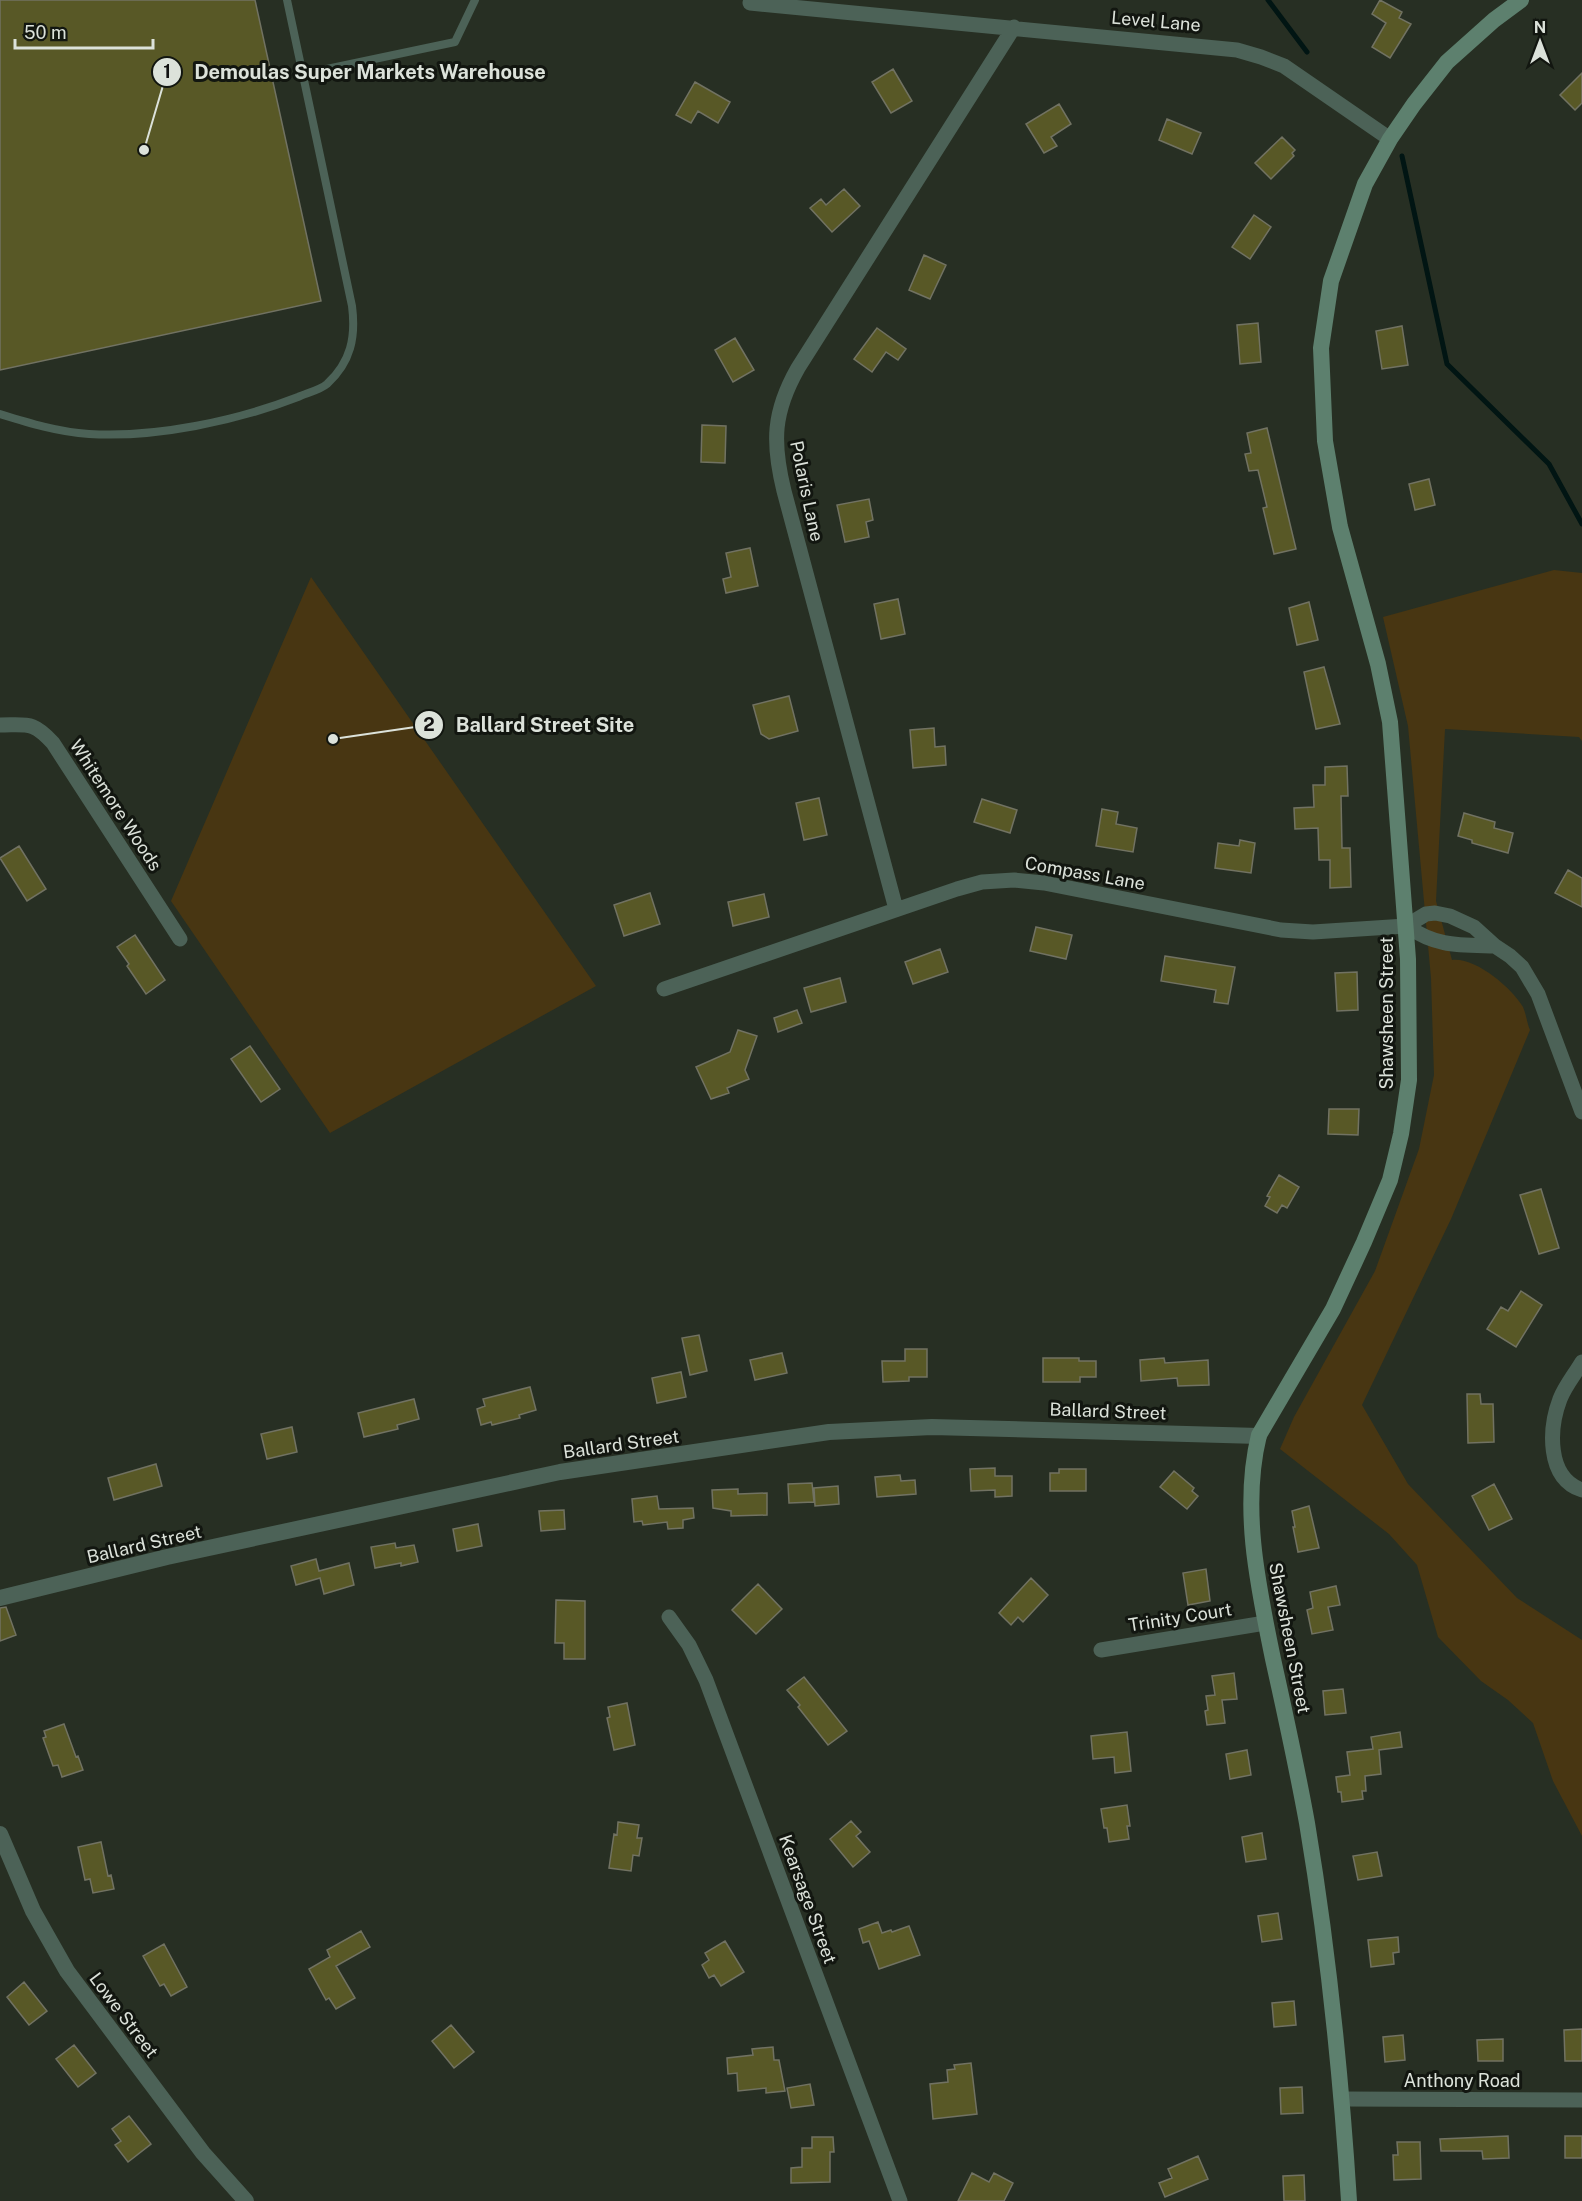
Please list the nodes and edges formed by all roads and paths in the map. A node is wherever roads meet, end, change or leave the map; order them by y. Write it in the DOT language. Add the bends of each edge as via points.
graph roads {
  1 [pos="287,0"];
  2 [pos="475,0"];
  3 [pos="1520,0"];
  4 [pos="750,3"];
  5 [pos="1014,27"];
  6 [pos="303,74"];
  7 [pos="1390,139"];
  8 [pos="0,414"];
  9 [pos="0,725"];
  10 [pos="896,909"];
  11 [pos="1406,926"];
  12 [pos="180,939"];
  13 [pos="1495,946"];
  14 [pos="664,989"];
  15 [pos="1582,1112"];
  16 [pos="1582,1362"];
  17 [pos="1259,1436"];
  18 [pos="1582,1490"];
  19 [pos="0,1598"];
  20 [pos="669,1617"];
  21 [pos="1265,1623"];
  22 [pos="1101,1650"];
  23 [pos="0,1834"];
  24 [pos="1342,2099"];
  25 [pos="1582,2100"];
  26 [pos="246,2201"];
  27 [pos="900,2201"];
  28 [pos="1349,2201"];
  1 -- 6 [label="lane"];
  2 -- 6 [label="lane" via="455,42"];
  3 -- 7 [label="main road, Shawsheen Street" via="1447,62"];
  4 -- 5 [label="street, Level Lane"];
  5 -- 7 [label="street, Level Lane" via="1212,46 1261,57 1284,66"];
  5 -- 10 [label="street, Polaris Lane" via="798,368 777,418 776,445 784,491"];
  6 -- 8 [label="lane" via="354,318 349,355 326,386 278,405 140,434 88,434"];
  7 -- 11 [label="main road, Shawsheen Street" via="1365,184 1331,281 1322,348 1325,441 1335,505 1390,722"];
  9 -- 12 [label="street, Whitemore Woods" via="31,725 53,743"];
  10 -- 11 [label="street, Compass Lane" via="982,882 1014,880 1072,887 1263,928 1313,932"];
  10 -- 14 [label="street, Compass Lane"];
  11 -- 13 [label="street" via="1442,944"];
  11 -- 13 [label="street" via="1426,914 1443,914 1474,927"];
  11 -- 17 [label="main road, Shawsheen Street" via="1409,1080 1390,1180 1333,1309"];
  13 -- 15 [label="street" via="1510,956 1530,979"];
  16 -- 18 [label="street" via="1561,1396 1554,1440 1558,1470 1567,1482"];
  17 -- 19 [label="street, Ballard Street" via="932,1427 829,1432 560,1472 167,1557"];
  17 -- 21 [label="main road, Shawsheen Street" via="1253,1456 1251,1491 1257,1584"];
  20 -- 27 [label="street, Kearsage Street" via="706,1680"];
  21 -- 22 [label="street, Trinity Court"];
  21 -- 24 [label="main road, Shawsheen Street" via="1306,1821"];
  23 -- 26 [label="street, Lowe Street" via="33,1911 67,1971 203,2153"];
  24 -- 25 [label="street, Anthony Road"];
  24 -- 28 [label="main road, Shawsheen Street"];
}
